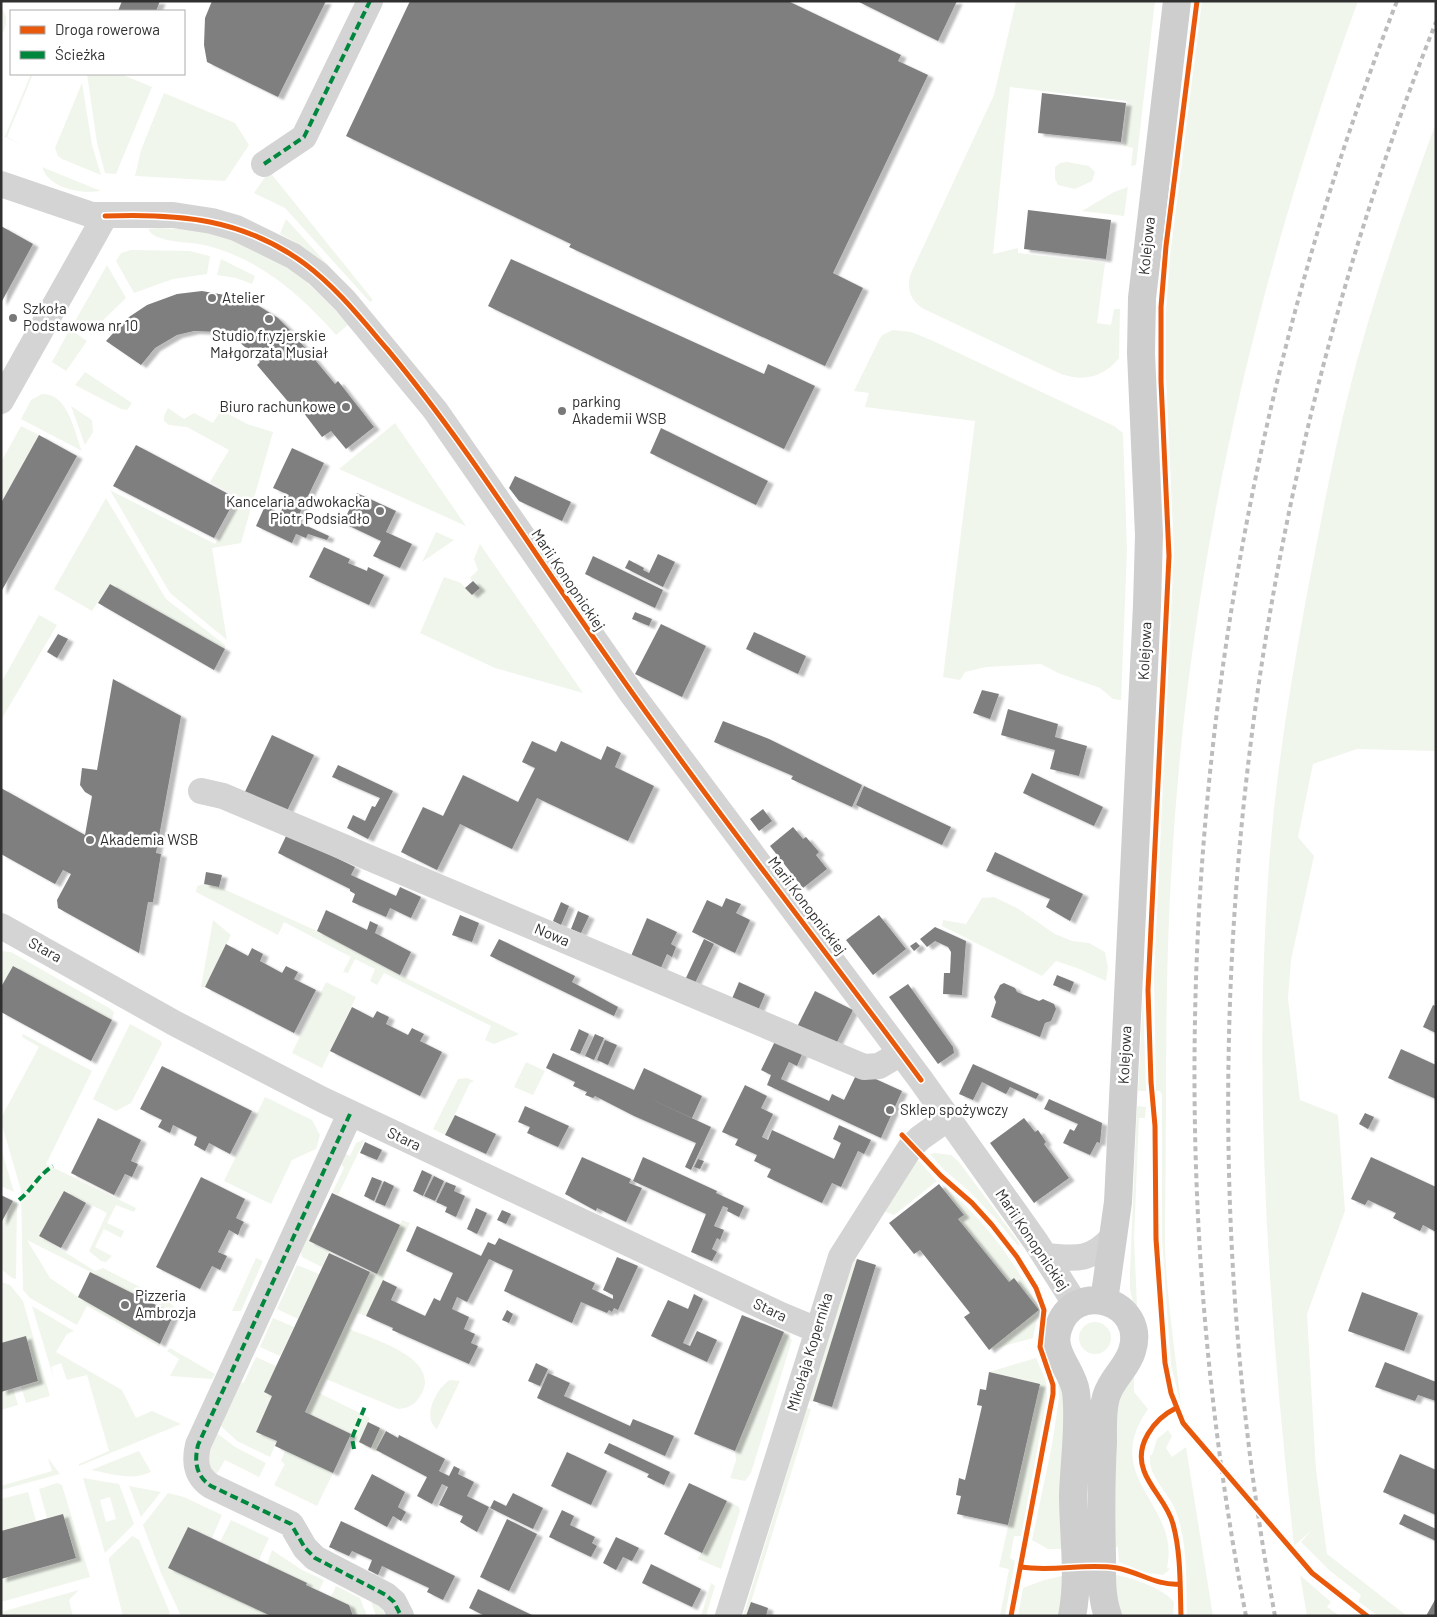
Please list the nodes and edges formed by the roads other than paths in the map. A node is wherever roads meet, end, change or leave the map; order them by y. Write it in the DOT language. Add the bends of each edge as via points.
graph roads {
  1 [pos="370,1"];
  2 [pos="1177,1"];
  3 [pos="264,164"];
  4 [pos="1,184"];
  5 [pos="105,216"];
  6 [pos="1,401"];
  7 [pos="201,791"];
  8 [pos="1,926"];
  9 [pos="901,1053"];
  10 [pos="350,1114"];
  11 [pos="947,1119"];
  12 [pos="1114,1237"];
  13 [pos="1046,1256"];
  14 [pos="1104,1301"];
  15 [pos="1076,1305"];
  16 [pos="817,1330"];
  17 [pos="401,1616"];
  18 [pos="728,1616"];
  19 [pos="1072,1616"];
  20 [pos="1108,1616"];
  1 -- 3 [label="street" via="304,137"];
  2 -- 12 [label="street, Kolejowa" via="1142,298 1149,558"];
  4 -- 5 [label="street, Marii Konopnickiej" via="80,212"];
  5 -- 6 [label="street"];
  5 -- 9 [label="street, Marii Konopnickiej" via="173,215 236,228 294,256 345,301 435,410 632,694"];
  7 -- 9 [label="street, Nowa" via="223,796 864,1067 880,1066"];
  8 -- 10 [label="street, Stara" via="176,1024"];
  9 -- 11 [label="street, Marii Konopnickiej"];
  10 -- 16 [label="street, Stara"];
  10 -- 17 [label="street" via="201,1438 197,1470 201,1479 211,1486 290,1524 310,1554 386,1595"];
  11 -- 13 [label="street, Marii Konopnickiej"];
  11 -- 16 [label="street, Mikołaja Kopernika" via="910,1148 847,1245"];
  12 -- 13 [label="street" via="1090,1256"];
  12 -- 14 [label="street, Kolejowa"];
  13 -- 15 [label="street, Marii Konopnickiej"];
  14 -- 15 [label="street" via="1089,1300"];
  14 -- 20 [label="street" via="1126,1314 1135,1340 1131,1355 1111,1384 1104,1409 1101,1523 1103,1592"];
  15 -- 19 [label="street" via="1062,1319 1056,1342 1073,1380 1077,1402"];
  16 -- 18 [label="street, Mikołaja Kopernika"];
}
